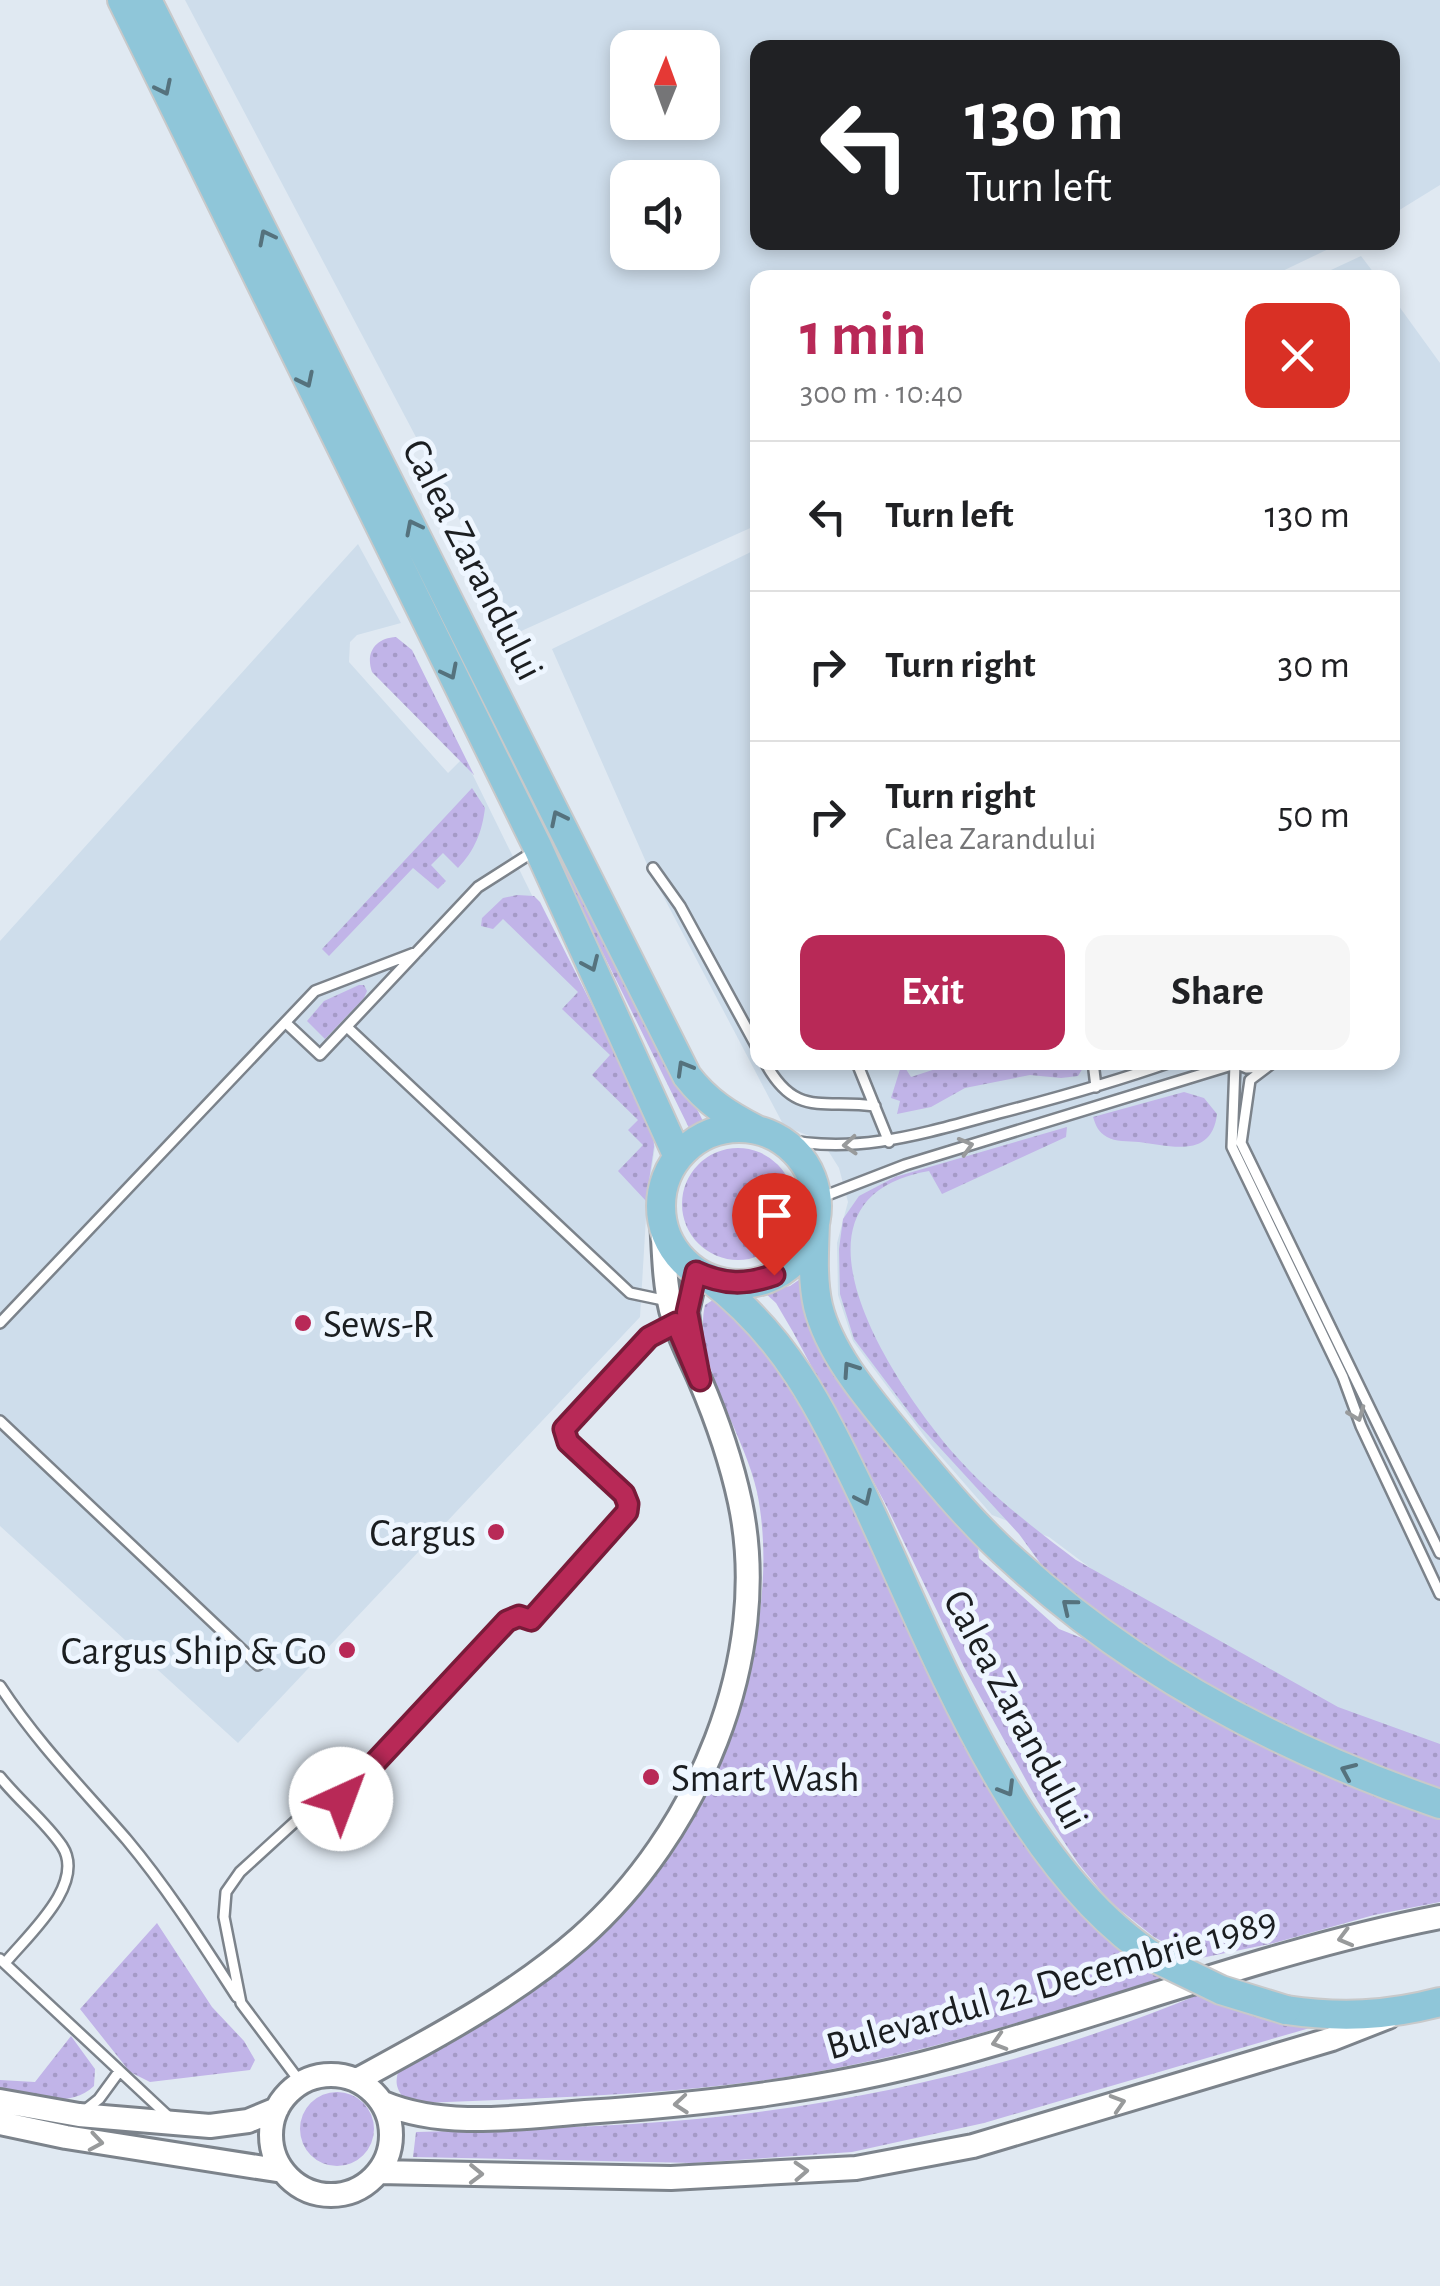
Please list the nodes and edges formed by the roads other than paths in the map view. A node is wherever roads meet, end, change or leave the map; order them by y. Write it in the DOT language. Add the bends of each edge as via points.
graph roads {
  1 [pos="122,0"];
  2 [pos="147,0"];
  3 [pos="538,848"];
  4 [pos="654,868"];
  5 [pos="418,952"];
  6 [pos="286,1022"];
  7 [pos="347,1027"];
  8 [pos="750,1034"];
  9 [pos="770,1070"];
  10 [pos="860,1070"];
  11 [pos="1094,1070"];
  12 [pos="1133,1070"];
  13 [pos="1149,1070"];
  14 [pos="1211,1070"];
  15 [pos="1234,1070"];
  16 [pos="1263,1070"];
  17 [pos="1135,1075"];
  18 [pos="1096,1087"];
  19 [pos="875,1106"];
  20 [pos="768,1134"];
  21 [pos="889,1142"];
  22 [pos="678,1157"];
  23 [pos="816,1211"];
  24 [pos="662,1220"];
  25 [pos="703,1275"];
  26 [pos="673,1312"];
  27 [pos="0,1323"];
  28 [pos="700,1380"];
  29 [pos="0,1421"];
  30 [pos="1440,1553"];
  31 [pos="1440,1594"];
  32 [pos="258,1664"];
  33 [pos="0,1686"];
  34 [pos="1,1780"];
  35 [pos="1440,1804"];
  36 [pos="1440,1917"];
  37 [pos="2,1961"];
  38 [pos="1440,2002"];
  39 [pos="241,2004"];
  40 [pos="1400,2013"];
  41 [pos="118,2072"];
  42 [pos="357,2080"];
  43 [pos="301,2083"];
  44 [pos="0,2101"];
  45 [pos="383,2104"];
  46 [pos="277,2109"];
  47 [pos="79,2115"];
  48 [pos="0,2123"];
  49 [pos="178,2125"];
  50 [pos="283,2171"];
  51 [pos="379,2172"];
  1 -- 3 [label="main road, Calea Zarandului, one-way"];
  20 -- 2 [label="main road, Calea Zarandului, one-way" via="718,1109 687,1076"];
  3 -- 5 [label="lane" via="478,887"];
  3 -- 22 [label="main road, Calea Zarandului, one-way"];
  4 -- 8 [label="lane"];
  5 -- 6 [label="lane" via="315,992"];
  5 -- 7 [label="lane"];
  6 -- 7 [label="lane" via="320,1056"];
  6 -- 27 [label="lane"];
  7 -- 26 [label="lane" via="630,1293"];
  9 -- 19 [label="lane" via="786,1093 807,1104"];
  10 -- 19 [label="lane"];
  11 -- 18 [label="lane"];
  12 -- 17 [label="lane"];
  13 -- 17 [label="lane"];
  23 -- 14 [label="lane, one-way" via="873,1176"];
  15 -- 31 [label="lane, one-way" via="1232,1148"];
  16 -- 30 [label="lane" via="1250,1080 1241,1143"];
  17 -- 18 [label="lane"];
  18 -- 21 [label="lane"];
  19 -- 21 [label="lane"];
  21 -- 20 [label="lane, one-way" via="830,1146"];
  20 -- 22 [label="main road" via="734,1128 711,1133"];
  20 -- 23 [label="main road, Calea Zarandului" via="811,1176"];
  22 -- 24 [label="main road" via="664,1187"];
  23 -- 25 [label="main road" via="807,1244 774,1275 731,1283"];
  35 -- 23 [label="main road, Calea Zarandului, one-way" via="1359,1776 1177,1683 1015,1563 878,1409 828,1335 815,1286"];
  24 -- 25 [label="main road, Calea Zarandului" via="671,1244"];
  24 -- 26 [label="main road"];
  25 -- 28 [label="main road" via="687,1312"];
  25 -- 40 [label="main road, Calea Zarandului, one-way, bridge" via="761,1323 813,1396 1008,1791 1056,1864 1106,1921 1156,1960 1221,1990 1286,2010 1352,2017"];
  26 -- 28 [label="main road"];
  26 -- 39 [label="lane" via="564,1429 568,1442 624,1494 627,1512 531,1620 507,1621 341,1799 310,1808 226,1892 224,1917"];
  28 -- 42 [label="main road" via="730,1462 746,1558 741,1646 711,1752 665,1839 580,1938 488,2005"];
  29 -- 32 [label="lane"];
  33 -- 39 [label="lane" via="60,1768 175,1900"];
  34 -- 37 [label="lane" via="62,1847 69,1865 64,1891"];
  36 -- 45 [label="main road, Bulevardul 22 Decembrie 1989, one-way" via="1226,1970 944,2058 830,2086 540,2116 424,2118"];
  37 -- 41 [label="lane"];
  38 -- 40 [label="main road, Calea Zarandului"];
  39 -- 43 [label="lane"];
  51 -- 40 [label="main road, one-way" via="671,2178 912,2160 1332,2039"];
  41 -- 47 [label="lane"];
  41 -- 49 [label="lane"];
  42 -- 43 [label="main road" via="319,2076"];
  42 -- 45 [label="main road, Bulevardul 22 Decembrie 1989"];
  43 -- 46 [label="main road"];
  44 -- 47 [label="main road"];
  45 -- 51 [label="main road" via="392,2135"];
  46 -- 49 [label="main road" via="232,2125"];
  46 -- 50 [label="main road" via="271,2141"];
  47 -- 49 [label="main road"];
  48 -- 50 [label="main road, one-way"];
  50 -- 51 [label="main road" via="306,2190 336,2195"];
}
